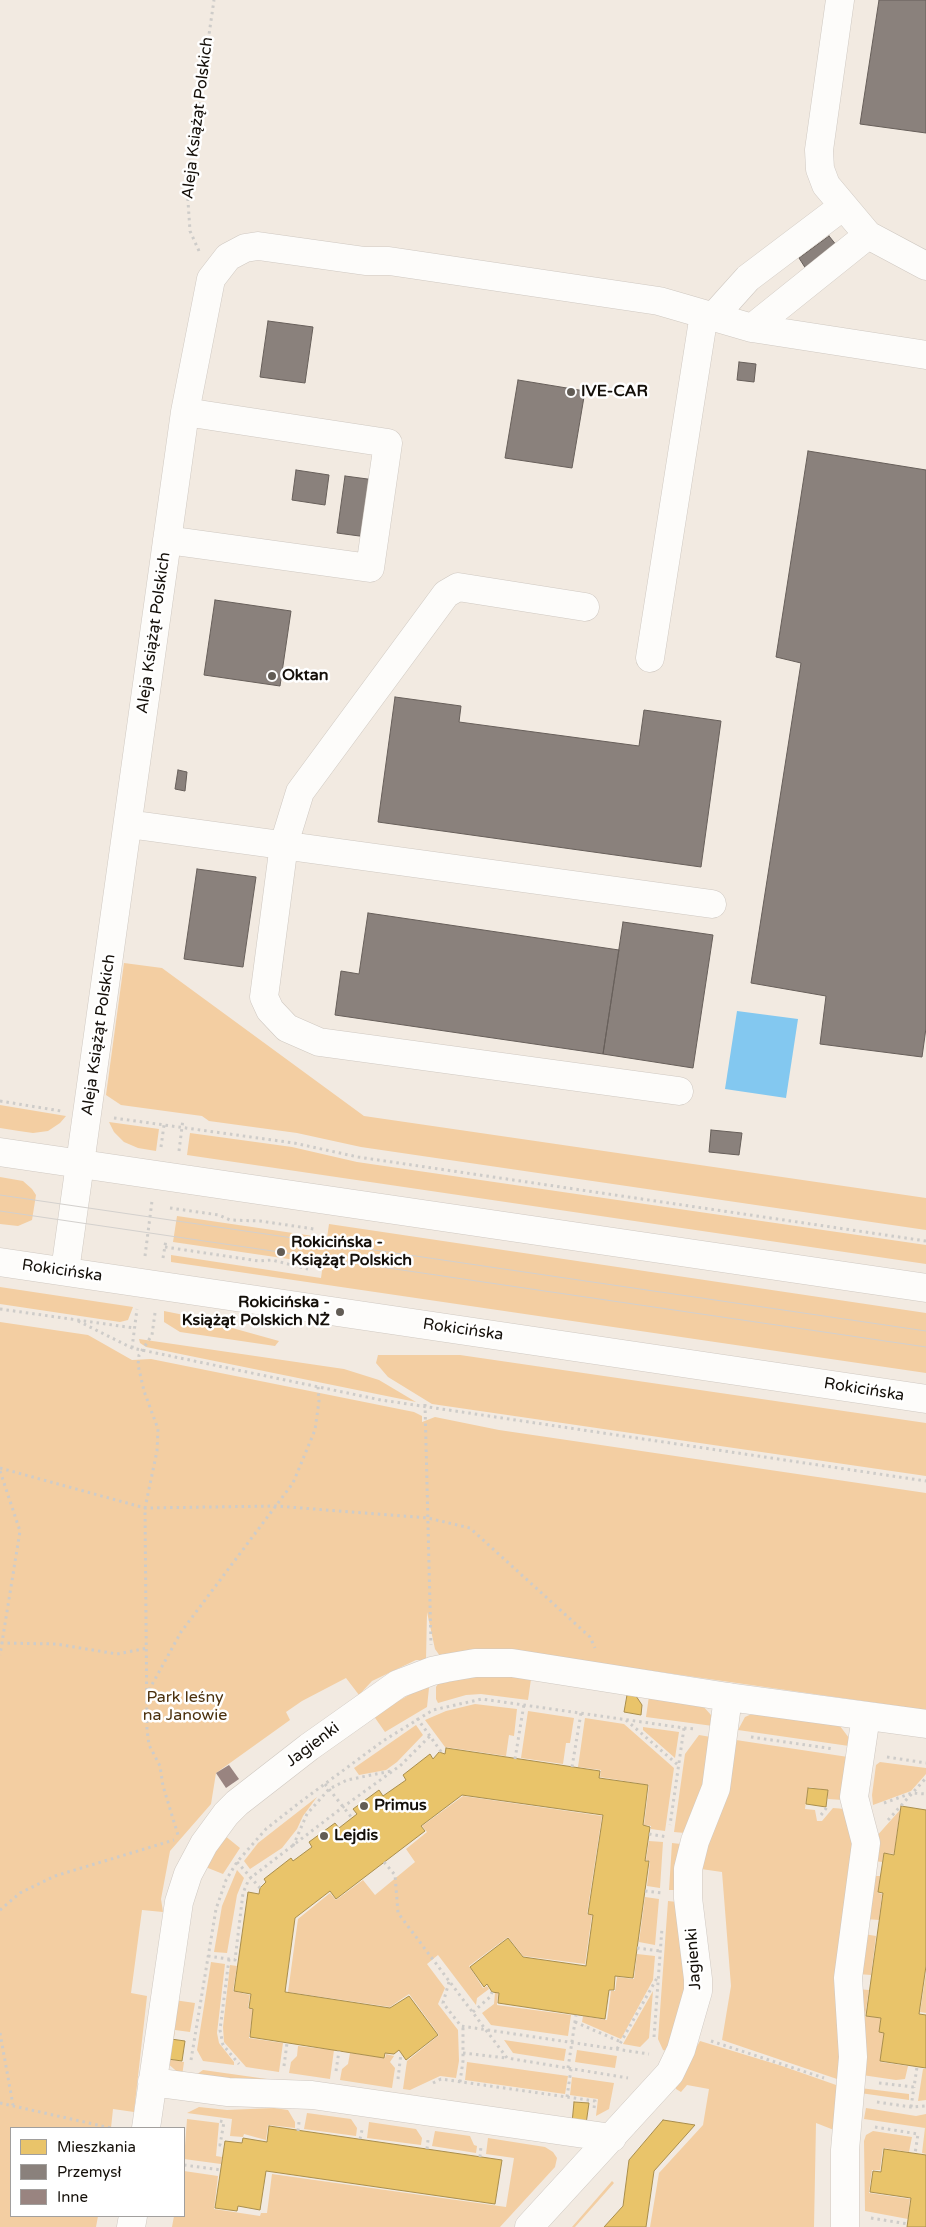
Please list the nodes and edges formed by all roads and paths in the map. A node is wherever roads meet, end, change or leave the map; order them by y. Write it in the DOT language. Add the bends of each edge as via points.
graph roads {
  1 [pos="214,0"];
  2 [pos="840,0"];
  3 [pos="842,206"];
  4 [pos="868,235"];
  5 [pos="926,266"];
  6 [pos="210,279"];
  7 [pos="708,316"];
  8 [pos="752,328"];
  9 [pos="926,355"];
  10 [pos="185,412"];
  11 [pos="167,540"];
  12 [pos="585,607"];
  13 [pos="650,658"];
  14 [pos="128,824"];
  15 [pos="284,844"];
  16 [pos="712,904"];
  17 [pos="679,1091"];
  18 [pos="0,1101"];
  19 [pos="71,1112"];
  20 [pos="105,1117"];
  21 [pos="183,1119"];
  22 [pos="164,1125"];
  23 [pos="182,1128"];
  24 [pos="0,1152"];
  25 [pos="160,1154"];
  26 [pos="178,1157"];
  27 [pos="80,1164"];
  28 [pos="170,1208"];
  29 [pos="151,1212"];
  30 [pos="314,1229"];
  31 [pos="166,1240"];
  32 [pos="926,1241"];
  33 [pos="164,1248"];
  34 [pos="144,1261"];
  35 [pos="0,1262"];
  36 [pos="162,1264"];
  37 [pos="308,1269"];
  38 [pos="65,1271"];
  39 [pos="926,1288"];
  40 [pos="138,1304"];
  41 [pos="156,1307"];
  42 [pos="0,1309"];
  43 [pos="78,1320"];
  44 [pos="134,1328"];
  45 [pos="132,1348"];
  46 [pos="142,1351"];
  47 [pos="318,1386"];
  48 [pos="926,1399"];
  49 [pos="425,1406"];
  50 [pos="0,1470"];
  51 [pos="926,1481"];
  52 [pos="276,1506"];
  53 [pos="145,1508"];
  54 [pos="428,1518"];
  55 [pos="1,1643"];
  56 [pos="148,1648"];
  57 [pos="0,1655"];
  58 [pos="432,1671"];
  59 [pos="610,1679"];
  60 [pos="148,1691"];
  61 [pos="728,1697"];
  62 [pos="524,1704"];
  63 [pos="433,1710"];
  64 [pos="580,1712"];
  65 [pos="866,1716"];
  66 [pos="418,1718"];
  67 [pos="625,1719"];
  68 [pos="926,1724"];
  69 [pos="684,1728"];
  70 [pos="724,1732"];
  71 [pos="430,1736"];
  72 [pos="442,1753"];
  73 [pos="860,1753"];
  74 [pos="516,1758"];
  75 [pos="926,1763"];
  76 [pos="678,1766"];
  77 [pos="572,1767"];
  78 [pos="394,1770"];
  79 [pos="926,1778"];
  80 [pos="325,1784"];
  81 [pos="329,1789"];
  82 [pos="912,1793"];
  83 [pos="926,1794"];
  84 [pos="343,1807"];
  85 [pos="857,1813"];
  86 [pos="352,1818"];
  87 [pos="866,1843"];
  88 [pos="668,1845"];
  89 [pos="293,1846"];
  90 [pos="237,1862"];
  91 [pos="384,1862"];
  92 [pos="250,1878"];
  93 [pos="665,1886"];
  94 [pos="260,1888"];
  95 [pos="664,1893"];
  96 [pos="0,1910"];
  97 [pos="662,1922"];
  98 [pos="637,1948"];
  99 [pos="660,1951"];
  100 [pos="208,1956"];
  101 [pos="228,1959"];
  102 [pos="658,1976"];
  103 [pos="449,1982"];
  104 [pos="492,1992"];
  105 [pos="473,2012"];
  106 [pos="576,2015"];
  107 [pos="575,2022"];
  108 [pos="463,2026"];
  109 [pos="486,2030"];
  110 [pos="0,2033"];
  111 [pos="686,2035"];
  112 [pos="621,2042"];
  113 [pos="287,2043"];
  114 [pos="572,2043"];
  115 [pos="653,2045"];
  116 [pos="617,2049"];
  117 [pos="339,2051"];
  118 [pos="401,2054"];
  119 [pos="463,2054"];
  120 [pos="653,2055"];
  121 [pos="507,2058"];
  122 [pos="917,2067"];
  123 [pos="284,2068"];
  124 [pos="569,2068"];
  125 [pos="244,2071"];
  126 [pos="335,2075"];
  127 [pos="629,2078"];
  128 [pos="152,2082"];
  129 [pos="398,2082"];
  130 [pos="460,2082"];
  131 [pos="186,2086"];
  132 [pos="427,2087"];
  133 [pos="914,2087"];
  134 [pos="850,2088"];
  135 [pos="567,2097"];
  136 [pos="0,2103"];
  137 [pos="13,2105"];
  138 [pos="926,2106"];
  139 [pos="911,2107"];
  140 [pos="594,2111"];
  141 [pos="216,2120"];
  142 [pos="869,2126"];
  143 [pos="107,2127"];
  144 [pos="146,2127"];
  145 [pos="612,2138"];
  146 [pos="224,2145"];
  147 [pos="915,2154"];
  148 [pos="185,2164"];
  149 [pos="221,2170"];
  150 [pos="858,2223"];
  151 [pos="908,2224"];
  152 [pos="529,2227"];
  1 -- 6 [label="path, Aleja Książąt Polskich" via="187,186 190,231"];
  2 -- 3 [label="street" via="819,150 820,169 826,185"];
  3 -- 4 [label="street"];
  3 -- 7 [label="street" via="748,278"];
  4 -- 5 [label="street"];
  4 -- 8 [label="street"];
  6 -- 7 [label="street" via="228,257 244,248 258,246 649,300"];
  6 -- 10 [label="street, Aleja Książąt Polskich"];
  7 -- 8 [label="street"];
  7 -- 13 [label="street"];
  8 -- 9 [label="street"];
  10 -- 11 [label="street, Aleja Książąt Polskich"];
  10 -- 11 [label="street" via="388,443 387,452 370,568"];
  11 -- 14 [label="street, Aleja Książąt Polskich"];
  12 -- 15 [label="street" via="458,587 446,594 300,792"];
  14 -- 15 [label="street"];
  14 -- 27 [label="street, Aleja Książąt Polskich"];
  15 -- 16 [label="street"];
  15 -- 17 [label="street" via="264,997 270,1010 287,1028 319,1042"];
  18 -- 19 [label="path"];
  20 -- 22 [label="path"];
  21 -- 23 [label="path"];
  22 -- 23 [label="path"];
  22 -- 25 [label="path"];
  23 -- 26 [label="path"];
  23 -- 32 [label="path"];
  24 -- 27 [label="street"];
  27 -- 38 [label="street, Aleja Książąt Polskich"];
  27 -- 39 [label="street"];
  28 -- 30 [label="path" via="219,1215 230,1220"];
  29 -- 34 [label="path"];
  31 -- 33 [label="path"];
  33 -- 36 [label="path"];
  33 -- 37 [label="path" via="259,1262 272,1260"];
  35 -- 38 [label="street, Rokicińska"];
  38 -- 48 [label="street, Rokicińska"];
  40 -- 44 [label="path"];
  41 -- 46 [label="path" via="152,1335"];
  42 -- 43 [label="path"];
  43 -- 44 [label="path"];
  43 -- 45 [label="path"];
  44 -- 45 [label="path"];
  45 -- 46 [label="path"];
  46 -- 47 [label="path"];
  46 -- 53 [label="path" via="139,1355 140,1377 158,1429 157,1451"];
  47 -- 49 [label="path"];
  47 -- 52 [label="path" via="315,1430 293,1483"];
  49 -- 51 [label="path"];
  49 -- 54 [label="path"];
  50 -- 53 [label="path"];
  50 -- 55 [label="path" via="20,1531"];
  52 -- 53 [label="path"];
  52 -- 54 [label="path"];
  52 -- 60 [label="path" via="181,1632"];
  53 -- 56 [label="path"];
  54 -- 58 [label="path"];
  54 -- 59 [label="path" via="470,1528 590,1636"];
  55 -- 56 [label="path" via="56,1644 118,1654"];
  55 -- 57 [label="path"];
  56 -- 60 [label="path"];
  58 -- 59 [label="street, Jagienki" via="476,1663 512,1663"];
  58 -- 63 [label="path"];
  58 -- 128 [label="street, Jagienki" via="398,1684 309,1747 238,1803 210,1834 188,1874 179,1902"];
  59 -- 61 [label="street, Jagienki"];
  60 -- 96 [label="path" via="150,1745 160,1766 180,1838 55,1876 20,1893"];
  61 -- 65 [label="street, Jagienki"];
  61 -- 70 [label="street, Jagienki"];
  62 -- 63 [label="path" via="482,1699"];
  62 -- 64 [label="path"];
  62 -- 74 [label="path"];
  63 -- 66 [label="path"];
  64 -- 67 [label="path"];
  64 -- 77 [label="path"];
  65 -- 68 [label="street, Jagienki"];
  65 -- 73 [label="street"];
  66 -- 71 [label="path"];
  66 -- 80 [label="path"];
  67 -- 69 [label="path"];
  67 -- 76 [label="path"];
  69 -- 70 [label="path"];
  69 -- 76 [label="path"];
  70 -- 73 [label="path"];
  70 -- 111 [label="street, Jagienki" via="716,1788 695,1841 688,1869 698,1991"];
  71 -- 72 [label="path"];
  71 -- 78 [label="path"];
  73 -- 75 [label="path"];
  73 -- 85 [label="street" via="854,1797"];
  76 -- 88 [label="path"];
  78 -- 81 [label="path" via="347,1780"];
  78 -- 84 [label="path"];
  79 -- 82 [label="path"];
  80 -- 81 [label="path"];
  80 -- 90 [label="path" via="266,1829"];
  81 -- 84 [label="path"];
  81 -- 89 [label="path" via="307,1814"];
  82 -- 83 [label="path"];
  82 -- 85 [label="path"];
  82 -- 87 [label="path"];
  84 -- 86 [label="path"];
  84 -- 89 [label="path"];
  85 -- 87 [label="street"];
  87 -- 134 [label="street" via="848,1978 853,2032"];
  89 -- 92 [label="path"];
  90 -- 92 [label="path"];
  90 -- 100 [label="path" via="221,1893"];
  91 -- 103 [label="path" via="394,1875 398,1913"];
  92 -- 94 [label="path"];
  92 -- 101 [label="path" via="243,1893 236,1960"];
  93 -- 95 [label="path"];
  97 -- 99 [label="path"];
  98 -- 99 [label="path"];
  99 -- 102 [label="path"];
  100 -- 101 [label="path"];
  100 -- 131 [label="path"];
  101 -- 125 [label="path" via="221,2038"];
  102 -- 112 [label="path"];
  102 -- 115 [label="path"];
  103 -- 105 [label="path"];
  103 -- 108 [label="path" via="443,2003"];
  104 -- 105 [label="path"];
  105 -- 109 [label="path"];
  106 -- 107 [label="path"];
  107 -- 112 [label="path"];
  107 -- 114 [label="path"];
  108 -- 109 [label="path"];
  108 -- 119 [label="path"];
  109 -- 114 [label="path"];
  109 -- 121 [label="path"];
  110 -- 137 [label="path"];
  111 -- 134 [label="path" via="723,2044"];
  111 -- 145 [label="street, Jagienki" via="670,2073"];
  112 -- 116 [label="path"];
  113 -- 123 [label="path"];
  114 -- 116 [label="path"];
  114 -- 124 [label="path"];
  116 -- 120 [label="path"];
  117 -- 126 [label="path"];
  118 -- 129 [label="path"];
  119 -- 121 [label="path"];
  119 -- 130 [label="path"];
  121 -- 124 [label="path"];
  122 -- 133 [label="path"];
  124 -- 127 [label="path"];
  124 -- 135 [label="path"];
  128 -- 131 [label="street"];
  128 -- 144 [label="street, Jagienki"];
  130 -- 132 [label="path" via="441,2079"];
  130 -- 135 [label="path"];
  131 -- 145 [label="street" via="245,2093 312,2095"];
  133 -- 134 [label="path"];
  133 -- 139 [label="path"];
  134 -- 139 [label="path"];
  134 -- 150 [label="street" via="845,2150"];
  135 -- 140 [label="path" via="595,2101"];
  136 -- 137 [label="path"];
  137 -- 143 [label="path"];
  138 -- 139 [label="path"];
  141 -- 146 [label="path" via="224,2122 220,2145"];
  142 -- 147 [label="path" via="918,2134"];
  145 -- 152 [label="street, Jagienki"];
  148 -- 149 [label="path"];
  150 -- 151 [label="path"];
}
